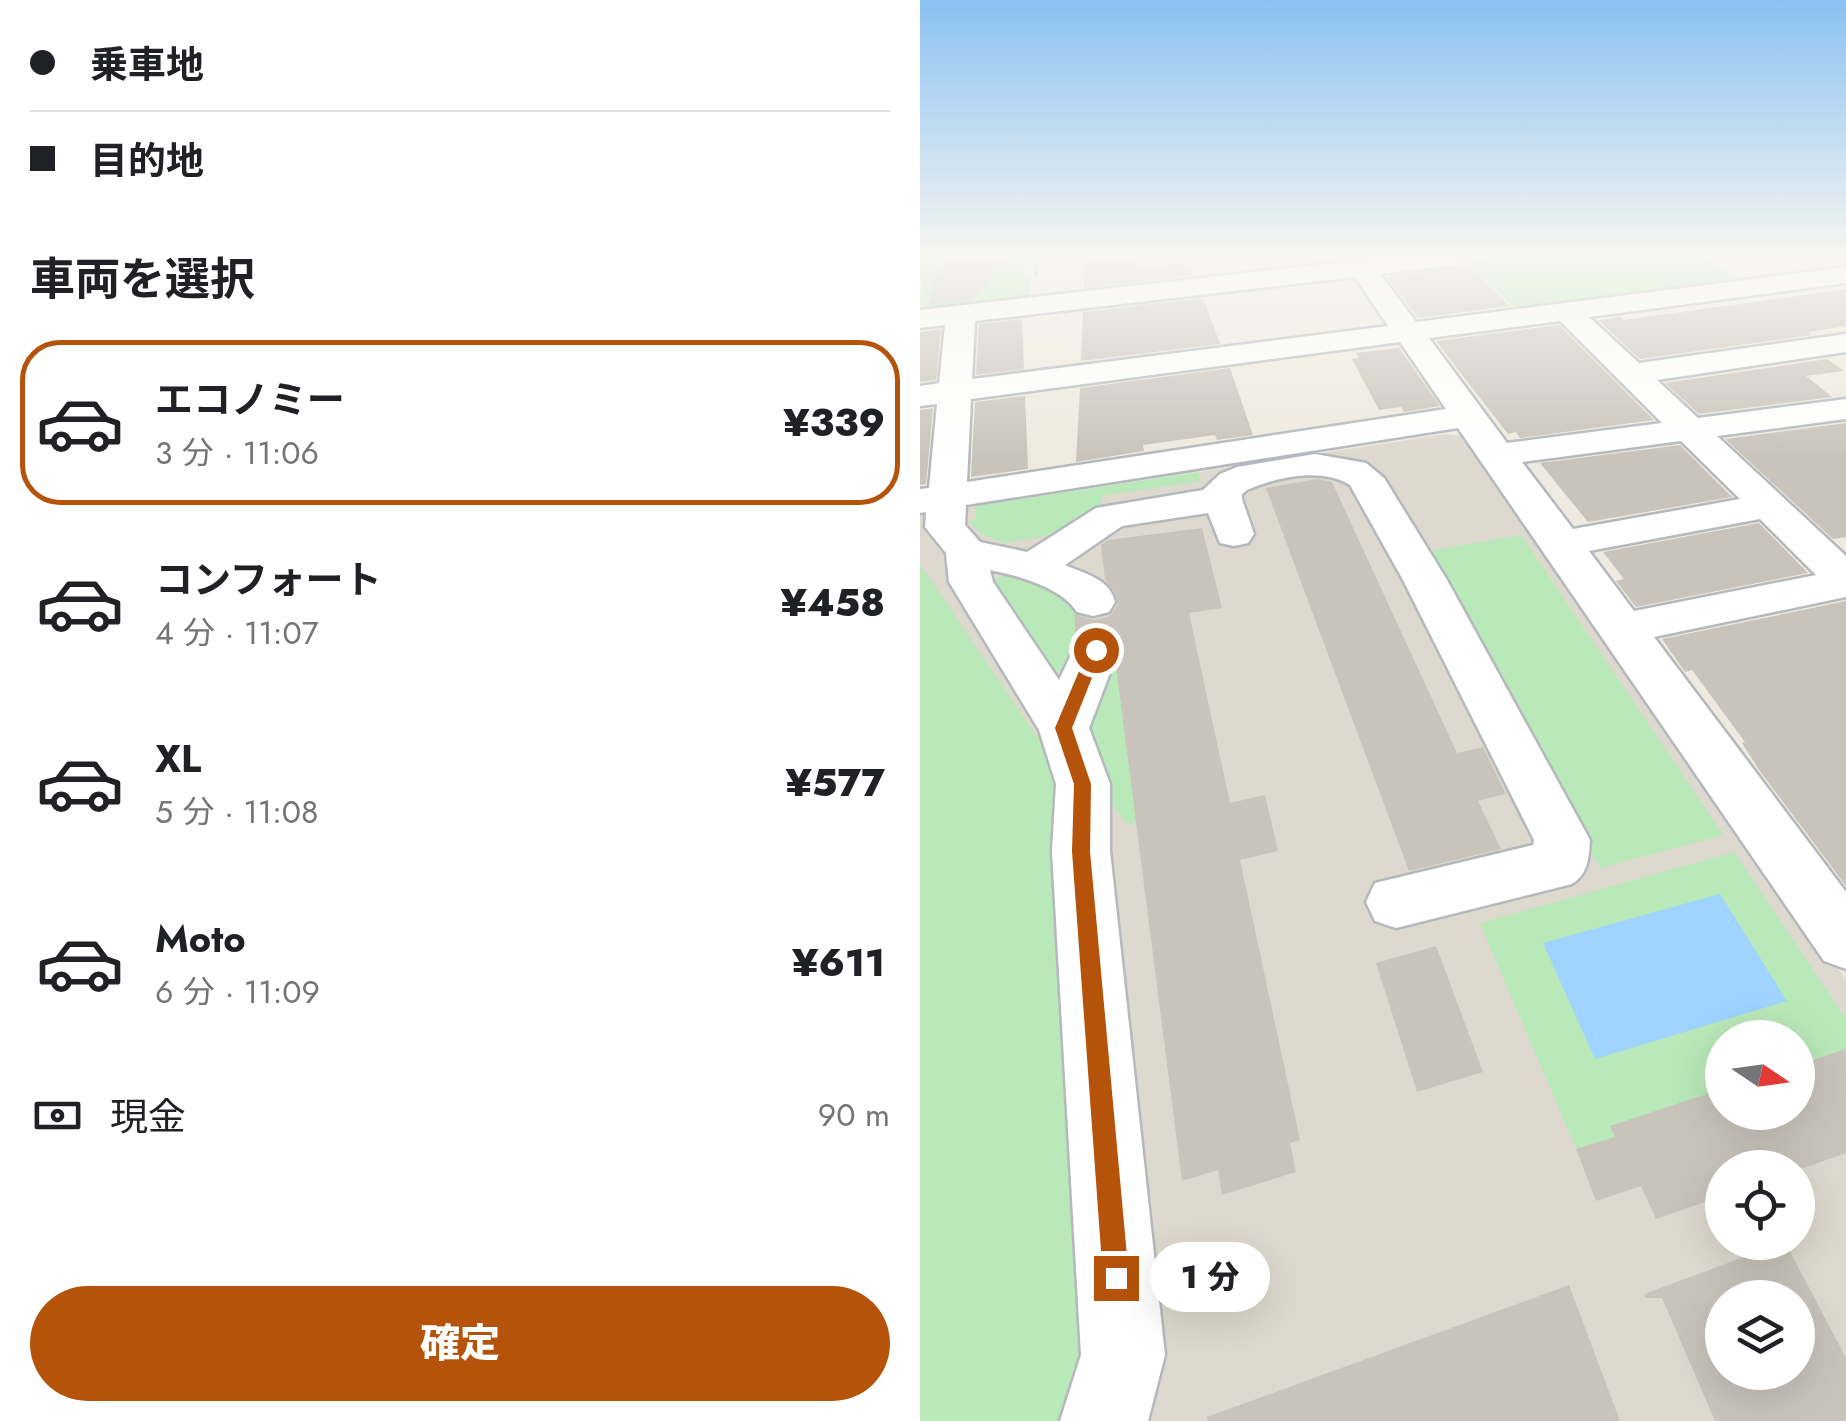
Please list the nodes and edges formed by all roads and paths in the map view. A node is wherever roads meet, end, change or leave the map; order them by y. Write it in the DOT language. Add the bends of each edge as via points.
graph roads {
  1 [pos="960,323"];
  2 [pos="1403,323"];
  3 [pos="1478,323"];
  4 [pos="1579,323"];
  5 [pos="1409,332"];
  6 [pos="1846,343"];
  7 [pos="1632,374"];
  8 [pos="955,392"];
  9 [pos="920,396"];
  10 [pos="1843,412"];
  11 [pos="1469,416"];
  12 [pos="1688,428"];
  13 [pos="1496,455"];
  14 [pos="1770,506"];
  15 [pos="945,516"];
  16 [pos="1560,544"];
  17 [pos="1034,567"];
  18 [pos="1846,582"];
  19 [pos="1093,602"];
  20 [pos="1622,629"];
  21 [pos="1096,650"];
  22 [pos="1064,728"];
  23 [pos="1396,902"];
  24 [pos="1846,941"];
  25 [pos="1104,1421"];
  1 -- 8 [label="street"];
  2 -- 5 [label="street"];
  3 -- 5 [label="street"];
  4 -- 7 [label="street"];
  5 -- 8 [label="street"];
  5 -- 11 [label="street"];
  6 -- 7 [label="street"];
  7 -- 12 [label="street"];
  8 -- 9 [label="street"];
  8 -- 15 [label="street"];
  10 -- 12 [label="street"];
  11 -- 13 [label="street"];
  11 -- 15 [label="street"];
  12 -- 13 [label="street"];
  12 -- 14 [label="street"];
  13 -- 16 [label="street"];
  14 -- 16 [label="street"];
  14 -- 18 [label="street"];
  15 -- 17 [label="street"];
  15 -- 22 [label="street" via="970,582"];
  16 -- 20 [label="street"];
  17 -- 19 [label="street" via="1092,594"];
  17 -- 23 [label="street" via="1110,516 1228,517 1222,490 1228,484 1270,471 1340,464 1356,469 1425,580 1562,840 1560,861 1552,866"];
  18 -- 20 [label="street"];
  20 -- 24 [label="street"];
  21 -- 22 [label="street"];
  22 -- 25 [label="street" via="1082,784 1081,851 1123,1356"];
}
